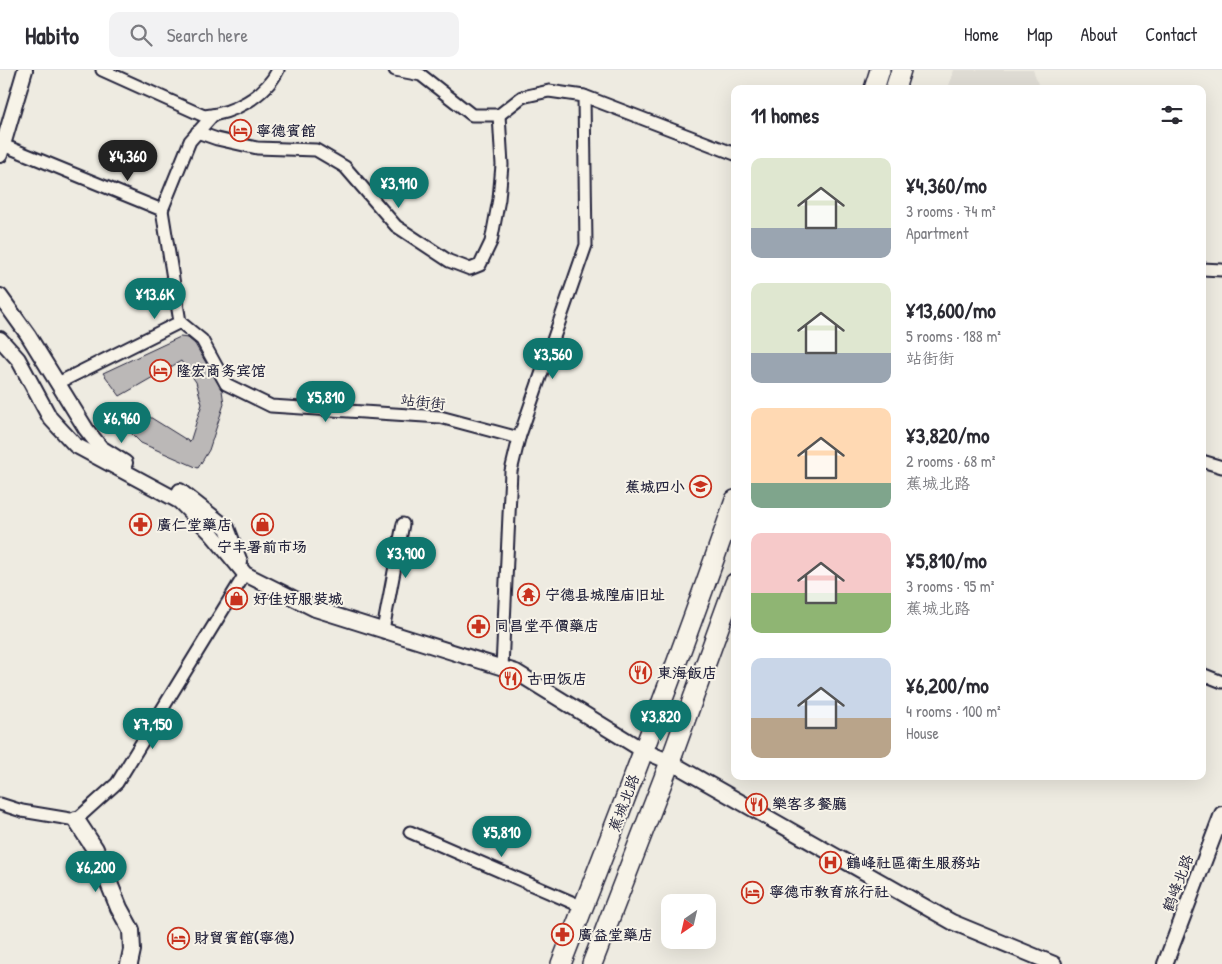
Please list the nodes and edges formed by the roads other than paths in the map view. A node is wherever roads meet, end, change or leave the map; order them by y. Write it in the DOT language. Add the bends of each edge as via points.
graph roads {
  1 [pos="25,70"];
  2 [pos="102,70"];
  3 [pos="278,70"];
  4 [pos="395,70"];
  5 [pos="880,70"];
  6 [pos="902,70"];
  7 [pos="875,85"];
  8 [pos="896,85"];
  9 [pos="584,96"];
  10 [pos="213,115"];
  11 [pos="499,115"];
  12 [pos="197,132"];
  13 [pos="1,150"];
  14 [pos="731,152"];
  15 [pos="162,210"];
  16 [pos="1206,269"];
  17 [pos="1222,270"];
  18 [pos="0,296"];
  19 [pos="180,322"];
  20 [pos="0,339"];
  21 [pos="58,383"];
  22 [pos="519,438"];
  23 [pos="1206,462"];
  24 [pos="1222,467"];
  25 [pos="731,512"];
  26 [pos="403,524"];
  27 [pos="245,574"];
  28 [pos="731,595"];
  29 [pos="383,630"];
  30 [pos="502,668"];
  31 [pos="1206,676"];
  32 [pos="1222,682"];
  33 [pos="644,751"];
  34 [pos="670,762"];
  35 [pos="0,804"];
  36 [pos="1222,814"];
  37 [pos="76,820"];
  38 [pos="410,832"];
  39 [pos="583,907"];
  40 [pos="130,964"];
  41 [pos="561,964"];
  42 [pos="592,964"];
  43 [pos="1054,964"];
  44 [pos="1165,964"];
  1 -- 13 [label="street"];
  2 -- 10 [label="street" via="204,116"];
  3 -- 10 [label="street" via="256,96 232,110"];
  4 -- 11 [label="street" via="421,75 472,115"];
  5 -- 7 [label="highway"];
  6 -- 8 [label="highway"];
  9 -- 11 [label="street" via="549,91 522,97"];
  9 -- 14 [label="street"];
  9 -- 22 [label="street" via="586,245"];
  10 -- 12 [label="street"];
  11 -- 12 [label="street" via="502,165 491,242 480,265 470,269 449,261 396,226 344,167 316,150 257,148"];
  12 -- 15 [label="street" via="190,141"];
  13 -- 15 [label="street"];
  15 -- 19 [label="street"];
  16 -- 17 [label="street"];
  18 -- 21 [label="street"];
  19 -- 21 [label="street"];
  19 -- 22 [label="street, 站街街" via="202,340 226,384 272,406 440,417"];
  20 -- 27 [label="street" via="18,359 50,418 75,445 179,501"];
  21 -- 27 [label="street" via="86,430 101,448 182,493 227,528"];
  22 -- 30 [label="street" via="512,472"];
  23 -- 24 [label="street"];
  25 -- 33 [label="highway, 蕉城北路"];
  26 -- 29 [label="street"];
  27 -- 29 [label="street" via="314,609"];
  27 -- 37 [label="street" via="117,783"];
  28 -- 34 [label="highway, 蕉城北路"];
  29 -- 30 [label="street"];
  30 -- 33 [label="street" via="516,672"];
  31 -- 32 [label="street"];
  33 -- 34 [label="street"];
  33 -- 39 [label="highway, 蕉城北路"];
  34 -- 42 [label="highway, 蕉城北路"];
  34 -- 43 [label="street" via="952,922"];
  35 -- 37 [label="street"];
  36 -- 44 [label="street, 鹤峰北路"];
  37 -- 40 [label="main road" via="95,849 131,930"];
  38 -- 39 [label="street"];
  39 -- 41 [label="highway, 蕉城北路"];
}
